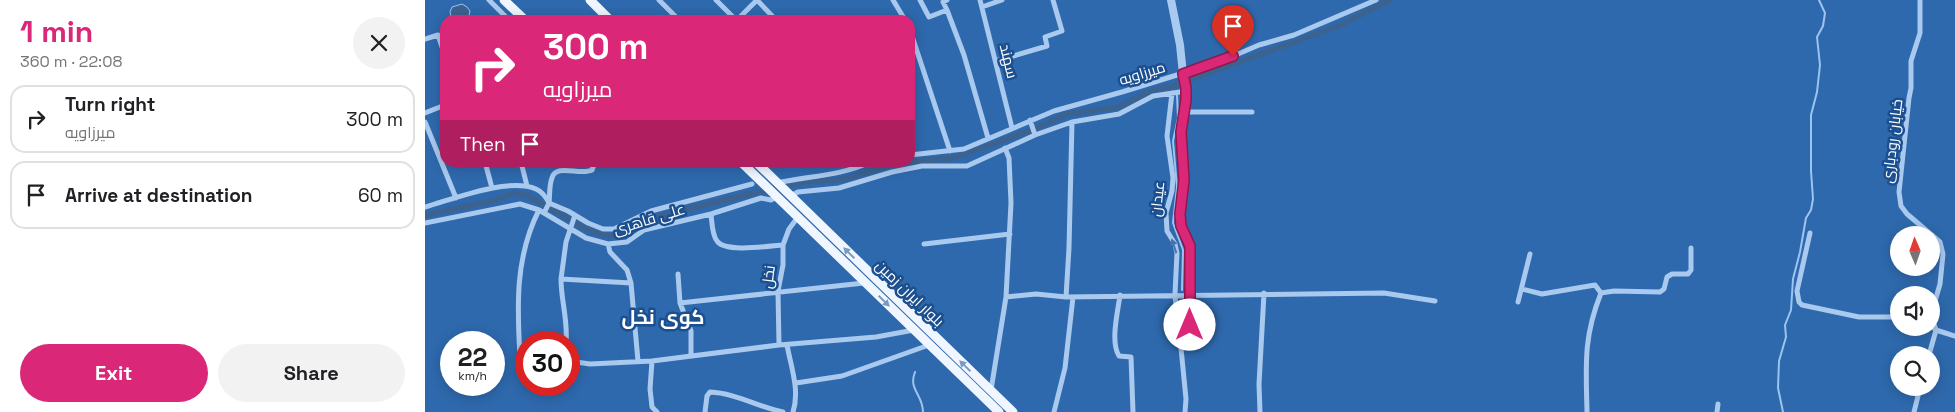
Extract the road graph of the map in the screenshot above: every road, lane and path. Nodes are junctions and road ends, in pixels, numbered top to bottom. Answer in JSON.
{"nodes":[{"id":1,"x":489,"y":0,"type":"edge"},
{"id":2,"x":504,"y":0,"type":"edge"},
{"id":3,"x":515,"y":0,"type":"edge"},
{"id":4,"x":590,"y":0,"type":"edge"},
{"id":5,"x":659,"y":0,"type":"edge"},
{"id":6,"x":716,"y":0,"type":"edge"},
{"id":7,"x":757,"y":0,"type":"edge"},
{"id":8,"x":893,"y":0,"type":"edge"},
{"id":9,"x":920,"y":0,"type":"edge"},
{"id":10,"x":947,"y":0,"type":"edge"},
{"id":11,"x":979,"y":0,"type":"edge"},
{"id":12,"x":1002,"y":0,"type":"edge"},
{"id":13,"x":1053,"y":0,"type":"edge"},
{"id":14,"x":1171,"y":0,"type":"edge"},
{"id":15,"x":1376,"y":0,"type":"edge"},
{"id":16,"x":1920,"y":0,"type":"edge"},
{"id":17,"x":982,"y":7,"type":"junction"},
{"id":18,"x":947,"y":10,"type":"junction"},
{"id":19,"x":504,"y":15,"type":"edge"},
{"id":20,"x":520,"y":15,"type":"edge"},
{"id":21,"x":522,"y":15,"type":"edge"},
{"id":22,"x":605,"y":15,"type":"edge"},
{"id":23,"x":674,"y":15,"type":"edge"},
{"id":24,"x":732,"y":15,"type":"edge"},
{"id":25,"x":742,"y":15,"type":"edge"},
{"id":26,"x":771,"y":15,"type":"edge"},
{"id":27,"x":902,"y":15,"type":"edge"},
{"id":28,"x":425,"y":39,"type":"edge"},
{"id":29,"x":440,"y":41,"type":"edge"},
{"id":30,"x":915,"y":45,"type":"edge"},
{"id":31,"x":996,"y":61,"type":"junction"},
{"id":32,"x":1183,"y":75,"type":"junction"},
{"id":33,"x":1186,"y":86,"type":"junction"},
{"id":34,"x":1175,"y":92,"type":"junction"},
{"id":35,"x":440,"y":107,"type":"edge"},
{"id":36,"x":1185,"y":112,"type":"junction"},
{"id":37,"x":1252,"y":112,"type":"dead end"},
{"id":38,"x":425,"y":113,"type":"edge"},
{"id":39,"x":425,"y":122,"type":"edge"},
{"id":40,"x":1072,"y":122,"type":"junction"},
{"id":41,"x":1031,"y":123,"type":"junction"},
{"id":42,"x":1012,"y":128,"type":"junction"},
{"id":43,"x":1034,"y":134,"type":"junction"},
{"id":44,"x":988,"y":138,"type":"junction"},
{"id":45,"x":1005,"y":148,"type":"junction"},
{"id":46,"x":950,"y":151,"type":"junction"},
{"id":47,"x":915,"y":154,"type":"edge"},
{"id":48,"x":440,"y":159,"type":"edge"},
{"id":49,"x":443,"y":167,"type":"edge"},
{"id":50,"x":486,"y":167,"type":"edge"},
{"id":51,"x":522,"y":167,"type":"edge"},
{"id":52,"x":593,"y":167,"type":"edge"},
{"id":53,"x":746,"y":167,"type":"edge"},
{"id":54,"x":761,"y":167,"type":"edge"},
{"id":55,"x":857,"y":167,"type":"edge"},
{"id":56,"x":777,"y":183,"type":"junction"},
{"id":57,"x":752,"y":184,"type":"dead end"},
{"id":58,"x":527,"y":186,"type":"junction"},
{"id":59,"x":492,"y":188,"type":"junction"},
{"id":60,"x":789,"y":195,"type":"junction"},
{"id":61,"x":775,"y":196,"type":"junction"},
{"id":62,"x":456,"y":198,"type":"junction"},
{"id":63,"x":549,"y":204,"type":"junction"},
{"id":64,"x":425,"y":207,"type":"edge"},
{"id":65,"x":543,"y":212,"type":"junction"},
{"id":66,"x":711,"y":214,"type":"junction"},
{"id":67,"x":798,"y":217,"type":"junction"},
{"id":68,"x":573,"y":221,"type":"junction"},
{"id":69,"x":425,"y":223,"type":"edge"},
{"id":70,"x":1810,"y":233,"type":"dead end"},
{"id":71,"x":1010,"y":234,"type":"junction"},
{"id":72,"x":608,"y":244,"type":"junction"},
{"id":73,"x":924,"y":244,"type":"dead end"},
{"id":74,"x":783,"y":245,"type":"junction"},
{"id":75,"x":1691,"y":248,"type":"dead end"},
{"id":76,"x":1530,"y":254,"type":"dead end"},
{"id":77,"x":678,"y":274,"type":"dead end"},
{"id":78,"x":561,"y":279,"type":"junction"},
{"id":79,"x":864,"y":282,"type":"junction"},
{"id":80,"x":631,"y":283,"type":"junction"},
{"id":81,"x":1939,"y":286,"type":"edge"},
{"id":82,"x":1522,"y":289,"type":"junction"},
{"id":83,"x":778,"y":291,"type":"junction"},
{"id":84,"x":1264,"y":293,"type":"junction"},
{"id":85,"x":1175,"y":294,"type":"junction"},
{"id":86,"x":1189,"y":294,"type":"junction"},
{"id":87,"x":1601,"y":294,"type":"junction"},
{"id":88,"x":1121,"y":295,"type":"junction"},
{"id":89,"x":1073,"y":296,"type":"junction"},
{"id":90,"x":1006,"y":297,"type":"junction"},
{"id":91,"x":1066,"y":297,"type":"junction"},
{"id":92,"x":1435,"y":301,"type":"dead end"},
{"id":93,"x":1519,"y":302,"type":"dead end"},
{"id":94,"x":680,"y":303,"type":"junction"},
{"id":95,"x":1890,"y":317,"type":"edge"},
{"id":96,"x":914,"y":330,"type":"junction"},
{"id":97,"x":519,"y":331,"type":"edge"},
{"id":98,"x":566,"y":331,"type":"edge"},
{"id":99,"x":1940,"y":331,"type":"edge"},
{"id":100,"x":1182,"y":335,"type":"junction"},
{"id":101,"x":1955,"y":336,"type":"edge"},
{"id":102,"x":787,"y":345,"type":"junction"},
{"id":103,"x":929,"y":345,"type":"junction"},
{"id":104,"x":779,"y":346,"type":"junction"},
{"id":105,"x":691,"y":356,"type":"junction"},
{"id":106,"x":638,"y":361,"type":"junction"},
{"id":107,"x":651,"y":361,"type":"junction"},
{"id":108,"x":580,"y":363,"type":"edge"},
{"id":109,"x":795,"y":383,"type":"junction"},
{"id":110,"x":991,"y":390,"type":"junction"},
{"id":111,"x":1918,"y":396,"type":"edge"},
{"id":112,"x":1718,"y":404,"type":"dead end"},
{"id":113,"x":991,"y":408,"type":"edge"},
{"id":114,"x":657,"y":412,"type":"edge"},
{"id":115,"x":705,"y":412,"type":"edge"},
{"id":116,"x":783,"y":412,"type":"edge"},
{"id":117,"x":793,"y":412,"type":"edge"},
{"id":118,"x":999,"y":412,"type":"edge"},
{"id":119,"x":1013,"y":412,"type":"edge"},
{"id":120,"x":1054,"y":412,"type":"edge"},
{"id":121,"x":1133,"y":412,"type":"edge"},
{"id":122,"x":1185,"y":412,"type":"edge"},
{"id":123,"x":1260,"y":412,"type":"edge"},
{"id":124,"x":1587,"y":412,"type":"edge"},
{"id":125,"x":1717,"y":412,"type":"edge"},
{"id":126,"x":1914,"y":412,"type":"edge"}],
"edges":[{"from":1,"to":19,"type":"street"},
{"from":2,"to":20,"type":"main road"},
{"from":3,"to":21,"type":"main road"},
{"from":4,"to":22,"type":"main road"},
{"from":5,"to":23,"type":"street"},
{"from":6,"to":24,"type":"street"},
{"from":7,"to":25,"type":"street"},
{"from":7,"to":26,"type":"street"},
{"from":8,"to":27,"type":"street"},
{"from":9,"to":18,"type":"street"},
{"from":10,"to":18,"type":"street"},
{"from":11,"to":17,"type":"street","name":"سهند"},
{"from":12,"to":17,"type":"street"},
{"from":13,"to":31,"type":"street"},
{"from":14,"to":32,"type":"street"},
{"from":15,"to":32,"type":"street","name":"میرزاویه"},
{"from":16,"to":81,"type":"street","name":"خیابان رودباری"},
{"from":17,"to":31,"type":"street","name":"سهند"},
{"from":18,"to":44,"type":"street"},
{"from":28,"to":29,"type":"street"},
{"from":30,"to":46,"type":"street"},
{"from":31,"to":42,"type":"street","name":"سهند"},
{"from":32,"to":33,"type":"street","name":"عیدان"},
{"from":32,"to":41,"type":"street","name":"میرزاویه"},
{"from":33,"to":34,"type":"street"},
{"from":33,"to":36,"type":"street","name":"عیدان"},
{"from":34,"to":40,"type":"street"},
{"from":85,"to":34,"type":"street","name":"عیدان","one_way":true},
{"from":35,"to":38,"type":"street"},
{"from":36,"to":37,"type":"street"},
{"from":36,"to":86,"type":"street","name":"عیدان"},
{"from":39,"to":48,"type":"street"},
{"from":40,"to":43,"type":"street"},
{"from":40,"to":91,"type":"street"},
{"from":41,"to":42,"type":"street","name":"میرزاویه"},
{"from":41,"to":43,"type":"street"},
{"from":42,"to":44,"type":"street","name":"میرزاویه"},
{"from":43,"to":45,"type":"street"},
{"from":44,"to":46,"type":"street","name":"میرزاویه"},
{"from":45,"to":60,"type":"street"},
{"from":45,"to":71,"type":"street"},
{"from":46,"to":47,"type":"street","name":"میرزاویه"},
{"from":49,"to":62,"type":"street"},
{"from":50,"to":59,"type":"street"},
{"from":51,"to":58,"type":"street"},
{"from":52,"to":63,"type":"street"},
{"from":53,"to":61,"type":"main road","name":"بلوار ایران زمین"},
{"from":54,"to":56,"type":"main road"},
{"from":55,"to":56,"type":"street"},
{"from":56,"to":60,"type":"main road","name":"بلوار ایران زمین"},
{"from":57,"to":68,"type":"street"},
{"from":58,"to":59,"type":"street"},
{"from":58,"to":63,"type":"street"},
{"from":59,"to":62,"type":"street"},
{"from":110,"to":60,"type":"main road","name":"بلوار ایران زمین","one_way":true},
{"from":61,"to":66,"type":"street","name":"علی قاهری"},
{"from":61,"to":67,"type":"main road","name":"بلوار ایران زمین"},
{"from":62,"to":64,"type":"street"},
{"from":63,"to":65,"type":"street"},
{"from":63,"to":68,"type":"street"},
{"from":65,"to":68,"type":"street","name":"علی قاهری"},
{"from":65,"to":69,"type":"street","name":"علی قاهری"},
{"from":65,"to":97,"type":"street"},
{"from":66,"to":72,"type":"street","name":"علی قاهری"},
{"from":66,"to":74,"type":"street"},
{"from":67,"to":74,"type":"street","name":"نخل"},
{"from":67,"to":79,"type":"main road","name":"بلوار ایران زمین"},
{"from":68,"to":72,"type":"street","name":"علی قاهری"},
{"from":68,"to":78,"type":"street"},
{"from":70,"to":95,"type":"street"},
{"from":71,"to":73,"type":"street"},
{"from":71,"to":90,"type":"street"},
{"from":72,"to":80,"type":"street"},
{"from":74,"to":83,"type":"street","name":"نخل"},
{"from":75,"to":87,"type":"street"},
{"from":76,"to":82,"type":"street"},
{"from":77,"to":94,"type":"street"},
{"from":78,"to":80,"type":"street"},
{"from":78,"to":98,"type":"street"},
{"from":79,"to":83,"type":"street"},
{"from":79,"to":96,"type":"main road","name":"بلوار ایران زمین","one_way":true},
{"from":80,"to":106,"type":"street"},
{"from":82,"to":87,"type":"street"},
{"from":82,"to":93,"type":"street"},
{"from":83,"to":94,"type":"street"},
{"from":83,"to":104,"type":"street","name":"نخل"},
{"from":84,"to":86,"type":"street"},
{"from":84,"to":92,"type":"street"},
{"from":84,"to":123,"type":"street"},
{"from":85,"to":86,"type":"street"},
{"from":85,"to":88,"type":"street"},
{"from":85,"to":100,"type":"street","name":"عیدان"},
{"from":86,"to":100,"type":"street","name":"عیدان"},
{"from":87,"to":124,"type":"street"},
{"from":88,"to":89,"type":"street"},
{"from":88,"to":121,"type":"street"},
{"from":89,"to":91,"type":"street"},
{"from":89,"to":120,"type":"street"},
{"from":90,"to":91,"type":"street"},
{"from":90,"to":110,"type":"street"},
{"from":94,"to":105,"type":"street"},
{"from":96,"to":102,"type":"street"},
{"from":96,"to":103,"type":"main road","name":"بلوار ایران زمین"},
{"from":99,"to":101,"type":"street"},
{"from":100,"to":122,"type":"street","name":"عیدان"},
{"from":102,"to":104,"type":"street"},
{"from":102,"to":109,"type":"street"},
{"from":103,"to":109,"type":"street"},
{"from":103,"to":113,"type":"main road","name":"بلوار ایران زمین"},
{"from":104,"to":105,"type":"street"},
{"from":105,"to":107,"type":"street"},
{"from":106,"to":107,"type":"street"},
{"from":106,"to":108,"type":"street"},
{"from":107,"to":114,"type":"street"},
{"from":109,"to":117,"type":"street"},
{"from":110,"to":119,"type":"main road","name":"بلوار ایران زمین"},
{"from":111,"to":126,"type":"street"},
{"from":112,"to":125,"type":"street"},
{"from":113,"to":118,"type":"main road","name":"بلوار ایران زمین"},
{"from":115,"to":116,"type":"street"}]}
